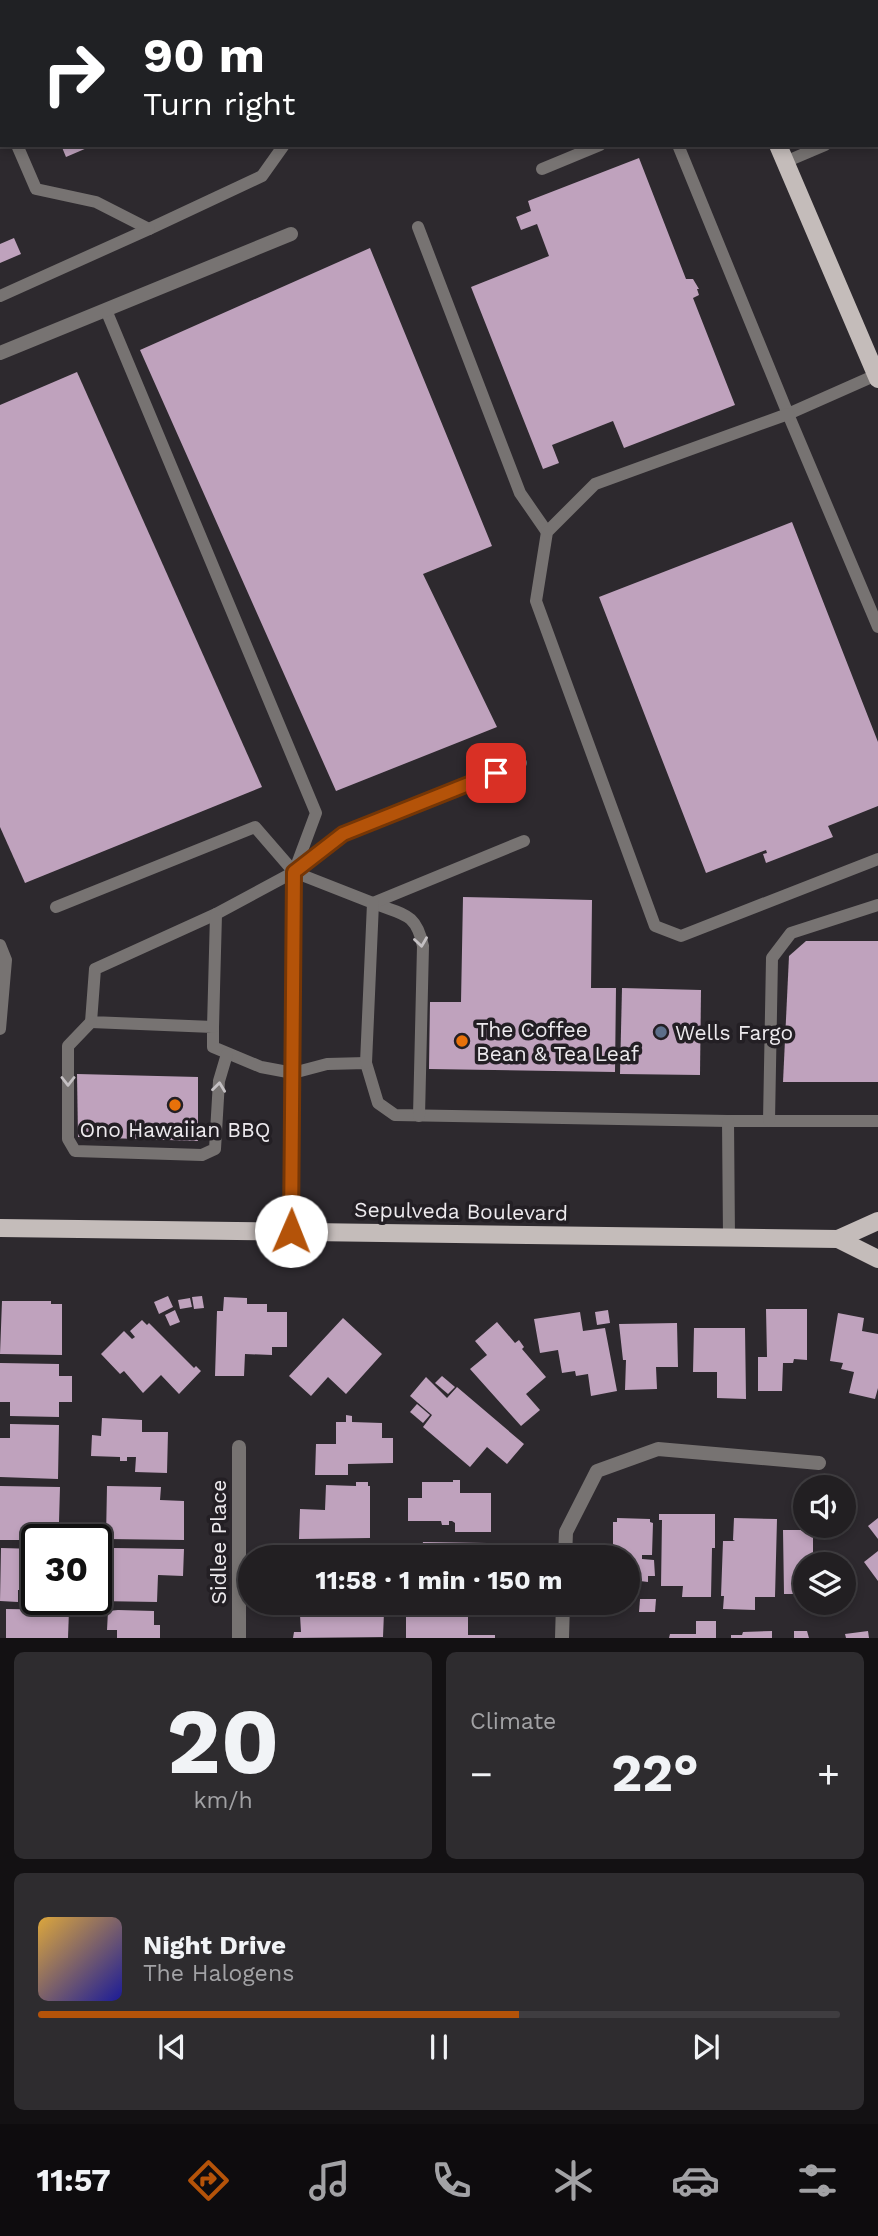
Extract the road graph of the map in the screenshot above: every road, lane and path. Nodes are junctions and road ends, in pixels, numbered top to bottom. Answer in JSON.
{"nodes":[{"id":1,"x":18,"y":147,"type":"edge"},
{"id":2,"x":283,"y":147,"type":"edge"},
{"id":3,"x":595,"y":147,"type":"edge"},
{"id":4,"x":679,"y":147,"type":"edge"},
{"id":5,"x":814,"y":147,"type":"edge"},
{"id":6,"x":782,"y":153,"type":"edge"},
{"id":7,"x":541,"y":169,"type":"dead end"},
{"id":8,"x":418,"y":227,"type":"dead end"},
{"id":9,"x":149,"y":229,"type":"junction"},
{"id":10,"x":291,"y":234,"type":"dead end"},
{"id":11,"x":0,"y":296,"type":"edge"},
{"id":12,"x":106,"y":310,"type":"junction"},
{"id":13,"x":0,"y":353,"type":"edge"},
{"id":14,"x":877,"y":377,"type":"edge"},
{"id":15,"x":788,"y":414,"type":"junction"},
{"id":16,"x":547,"y":532,"type":"junction"},
{"id":17,"x":878,"y":627,"type":"edge"},
{"id":18,"x":521,"y":763,"type":"dead end"},
{"id":19,"x":524,"y":841,"type":"dead end"},
{"id":20,"x":878,"y":859,"type":"edge"},
{"id":21,"x":294,"y":872,"type":"junction"},
{"id":22,"x":373,"y":904,"type":"junction"},
{"id":23,"x":878,"y":905,"type":"edge"},
{"id":24,"x":56,"y":907,"type":"dead end"},
{"id":25,"x":215,"y":914,"type":"junction"},
{"id":26,"x":0,"y":945,"type":"edge"},
{"id":27,"x":1,"y":1002,"type":"edge"},
{"id":28,"x":91,"y":1022,"type":"junction"},
{"id":29,"x":214,"y":1027,"type":"junction"},
{"id":30,"x":0,"y":1029,"type":"edge"},
{"id":31,"x":227,"y":1054,"type":"junction"},
{"id":32,"x":366,"y":1063,"type":"junction"},
{"id":33,"x":293,"y":1073,"type":"junction"},
{"id":34,"x":419,"y":1116,"type":"junction"},
{"id":35,"x":728,"y":1121,"type":"junction"},
{"id":36,"x":769,"y":1121,"type":"junction"},
{"id":37,"x":878,"y":1121,"type":"edge"},
{"id":38,"x":878,"y":1221,"type":"edge"},
{"id":39,"x":0,"y":1228,"type":"edge"},
{"id":40,"x":291,"y":1231,"type":"junction"},
{"id":41,"x":729,"y":1238,"type":"junction"},
{"id":42,"x":838,"y":1239,"type":"junction"},
{"id":43,"x":878,"y":1259,"type":"edge"},
{"id":44,"x":239,"y":1447,"type":"dead end"},
{"id":45,"x":819,"y":1463,"type":"dead end"},
{"id":46,"x":566,"y":1545,"type":"edge"},
{"id":47,"x":563,"y":1615,"type":"edge"},
{"id":48,"x":239,"y":1637,"type":"edge"},
{"id":49,"x":562,"y":1637,"type":"edge"}],
"edges":[{"from":1,"to":9,"type":"lane"},
{"from":2,"to":9,"type":"lane"},
{"from":3,"to":7,"type":"lane"},
{"from":4,"to":15,"type":"lane"},
{"from":5,"to":6,"type":"lane"},
{"from":6,"to":14,"type":"main road"},
{"from":8,"to":16,"type":"lane"},
{"from":9,"to":11,"type":"lane"},
{"from":10,"to":12,"type":"street"},
{"from":12,"to":13,"type":"street"},
{"from":12,"to":21,"type":"lane"},
{"from":14,"to":15,"type":"lane"},
{"from":15,"to":16,"type":"lane"},
{"from":15,"to":17,"type":"lane"},
{"from":16,"to":20,"type":"lane"},
{"from":18,"to":21,"type":"lane"},
{"from":19,"to":22,"type":"lane"},
{"from":21,"to":22,"type":"lane"},
{"from":21,"to":24,"type":"lane"},
{"from":21,"to":25,"type":"lane"},
{"from":21,"to":33,"type":"street"},
{"from":22,"to":32,"type":"lane"},
{"from":22,"to":34,"type":"lane","one_way":true},
{"from":23,"to":36,"type":"lane"},
{"from":25,"to":28,"type":"lane"},
{"from":25,"to":29,"type":"lane"},
{"from":26,"to":27,"type":"lane"},
{"from":27,"to":30,"type":"lane"},
{"from":28,"to":29,"type":"lane"},
{"from":28,"to":31,"type":"lane","one_way":true},
{"from":29,"to":31,"type":"lane"},
{"from":31,"to":33,"type":"lane"},
{"from":32,"to":33,"type":"lane"},
{"from":32,"to":34,"type":"lane"},
{"from":33,"to":40,"type":"street"},
{"from":34,"to":35,"type":"lane"},
{"from":35,"to":36,"type":"lane"},
{"from":35,"to":41,"type":"lane"},
{"from":36,"to":37,"type":"lane"},
{"from":38,"to":42,"type":"main road","name":"Sepulveda Boulevard"},
{"from":39,"to":40,"type":"main road","name":"Sepulveda Boulevard"},
{"from":40,"to":41,"type":"main road","name":"Sepulveda Boulevard"},
{"from":41,"to":42,"type":"main road","name":"Sepulveda Boulevard"},
{"from":42,"to":43,"type":"main road","name":"Sepulveda Boulevard"},
{"from":44,"to":48,"type":"street","name":"Sidlee Place"},
{"from":45,"to":46,"type":"street"},
{"from":47,"to":49,"type":"street"}]}
